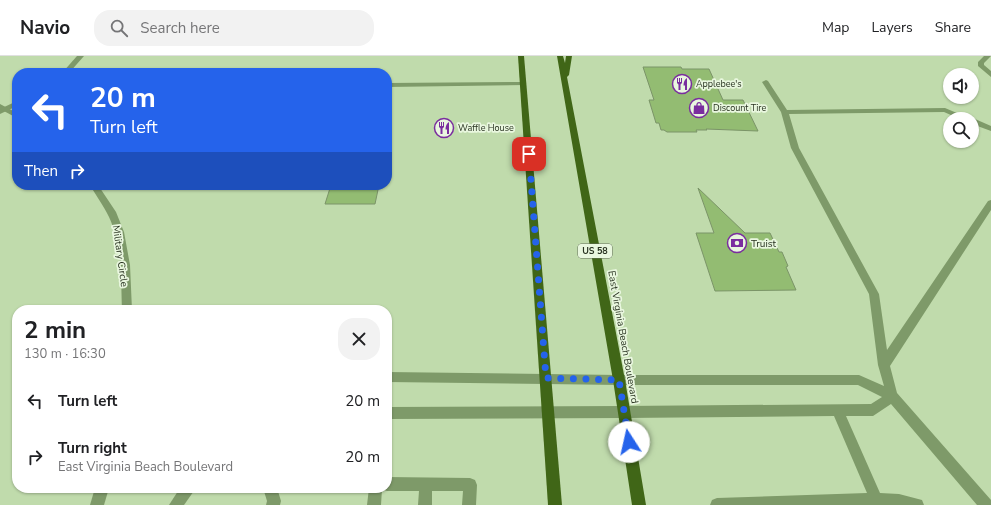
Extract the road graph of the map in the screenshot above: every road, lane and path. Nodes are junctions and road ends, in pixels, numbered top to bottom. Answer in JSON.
{"nodes":[{"id":1,"x":81,"y":56,"type":"edge"},
{"id":2,"x":521,"y":56,"type":"edge"},
{"id":3,"x":560,"y":56,"type":"edge"},
{"id":4,"x":569,"y":56,"type":"edge"},
{"id":5,"x":988,"y":56,"type":"edge"},
{"id":6,"x":70,"y":68,"type":"edge"},
{"id":7,"x":991,"y":75,"type":"edge"},
{"id":8,"x":565,"y":81,"type":"junction"},
{"id":9,"x":766,"y":82,"type":"dead end"},
{"id":10,"x":523,"y":84,"type":"junction"},
{"id":11,"x":392,"y":85,"type":"edge"},
{"id":12,"x":12,"y":105,"type":"edge"},
{"id":13,"x":2,"y":109,"type":"edge"},
{"id":14,"x":784,"y":112,"type":"junction"},
{"id":15,"x":950,"y":112,"type":"edge"},
{"id":16,"x":12,"y":114,"type":"edge"},
{"id":17,"x":979,"y":124,"type":"edge"},
{"id":18,"x":991,"y":129,"type":"edge"},
{"id":19,"x":97,"y":190,"type":"edge"},
{"id":20,"x":991,"y":203,"type":"edge"},
{"id":21,"x":127,"y":305,"type":"edge"},
{"id":22,"x":884,"y":365,"type":"junction"},
{"id":23,"x":392,"y":378,"type":"edge"},
{"id":24,"x":546,"y":378,"type":"junction"},
{"id":25,"x":619,"y":380,"type":"junction"},
{"id":26,"x":892,"y":396,"type":"junction"},
{"id":27,"x":837,"y":410,"type":"junction"},
{"id":28,"x":548,"y":412,"type":"junction"},
{"id":29,"x":624,"y":412,"type":"junction"},
{"id":30,"x":392,"y":413,"type":"edge"},
{"id":31,"x":392,"y":484,"type":"edge"},
{"id":32,"x":426,"y":484,"type":"junction"},
{"id":33,"x":101,"y":493,"type":"edge"},
{"id":34,"x":184,"y":493,"type":"edge"},
{"id":35,"x":272,"y":493,"type":"edge"},
{"id":36,"x":375,"y":493,"type":"edge"},
{"id":37,"x":878,"y":502,"type":"edge"},
{"id":38,"x":763,"y":503,"type":"edge"},
{"id":39,"x":803,"y":503,"type":"edge"},
{"id":40,"x":837,"y":503,"type":"edge"},
{"id":41,"x":914,"y":504,"type":"edge"},
{"id":42,"x":97,"y":505,"type":"edge"},
{"id":43,"x":176,"y":505,"type":"edge"},
{"id":44,"x":273,"y":505,"type":"edge"},
{"id":45,"x":374,"y":505,"type":"edge"},
{"id":46,"x":425,"y":505,"type":"edge"},
{"id":47,"x":469,"y":505,"type":"edge"},
{"id":48,"x":555,"y":505,"type":"edge"},
{"id":49,"x":639,"y":505,"type":"edge"},
{"id":50,"x":717,"y":505,"type":"edge"},
{"id":51,"x":986,"y":505,"type":"edge"}],
"edges":[{"from":1,"to":6,"type":"street"},
{"from":2,"to":10,"type":"main road"},
{"from":3,"to":8,"type":"main road","name":"East Virginia Beach Boulevard","number":"US 58"},
{"from":4,"to":8,"type":"main road"},
{"from":5,"to":7,"type":"street"},
{"from":8,"to":25,"type":"main road","name":"East Virginia Beach Boulevard","number":"US 58"},
{"from":9,"to":14,"type":"street"},
{"from":10,"to":11,"type":"street"},
{"from":10,"to":24,"type":"main road"},
{"from":12,"to":13,"type":"street"},
{"from":13,"to":16,"type":"street"},
{"from":14,"to":15,"type":"street"},
{"from":14,"to":22,"type":"street"},
{"from":17,"to":18,"type":"street"},
{"from":19,"to":21,"type":"street","name":"Military Circle"},
{"from":20,"to":22,"type":"street"},
{"from":22,"to":26,"type":"street"},
{"from":23,"to":24,"type":"street"},
{"from":24,"to":25,"type":"street"},
{"from":24,"to":28,"type":"main road"},
{"from":25,"to":26,"type":"street"},
{"from":25,"to":29,"type":"main road","name":"East Virginia Beach Boulevard","number":"US 58"},
{"from":26,"to":27,"type":"street"},
{"from":26,"to":51,"type":"street"},
{"from":27,"to":29,"type":"street"},
{"from":27,"to":37,"type":"street"},
{"from":28,"to":29,"type":"street"},
{"from":28,"to":30,"type":"street"},
{"from":28,"to":48,"type":"main road"},
{"from":29,"to":49,"type":"main road","name":"East Virginia Beach Boulevard","number":"US 58"},
{"from":31,"to":32,"type":"street"},
{"from":32,"to":46,"type":"street"},
{"from":32,"to":47,"type":"street"},
{"from":33,"to":42,"type":"street"},
{"from":34,"to":43,"type":"street"},
{"from":35,"to":44,"type":"street"},
{"from":36,"to":45,"type":"street"},
{"from":37,"to":40,"type":"street"},
{"from":37,"to":41,"type":"street"},
{"from":38,"to":39,"type":"street"},
{"from":38,"to":50,"type":"street"},
{"from":39,"to":40,"type":"street"}]}
